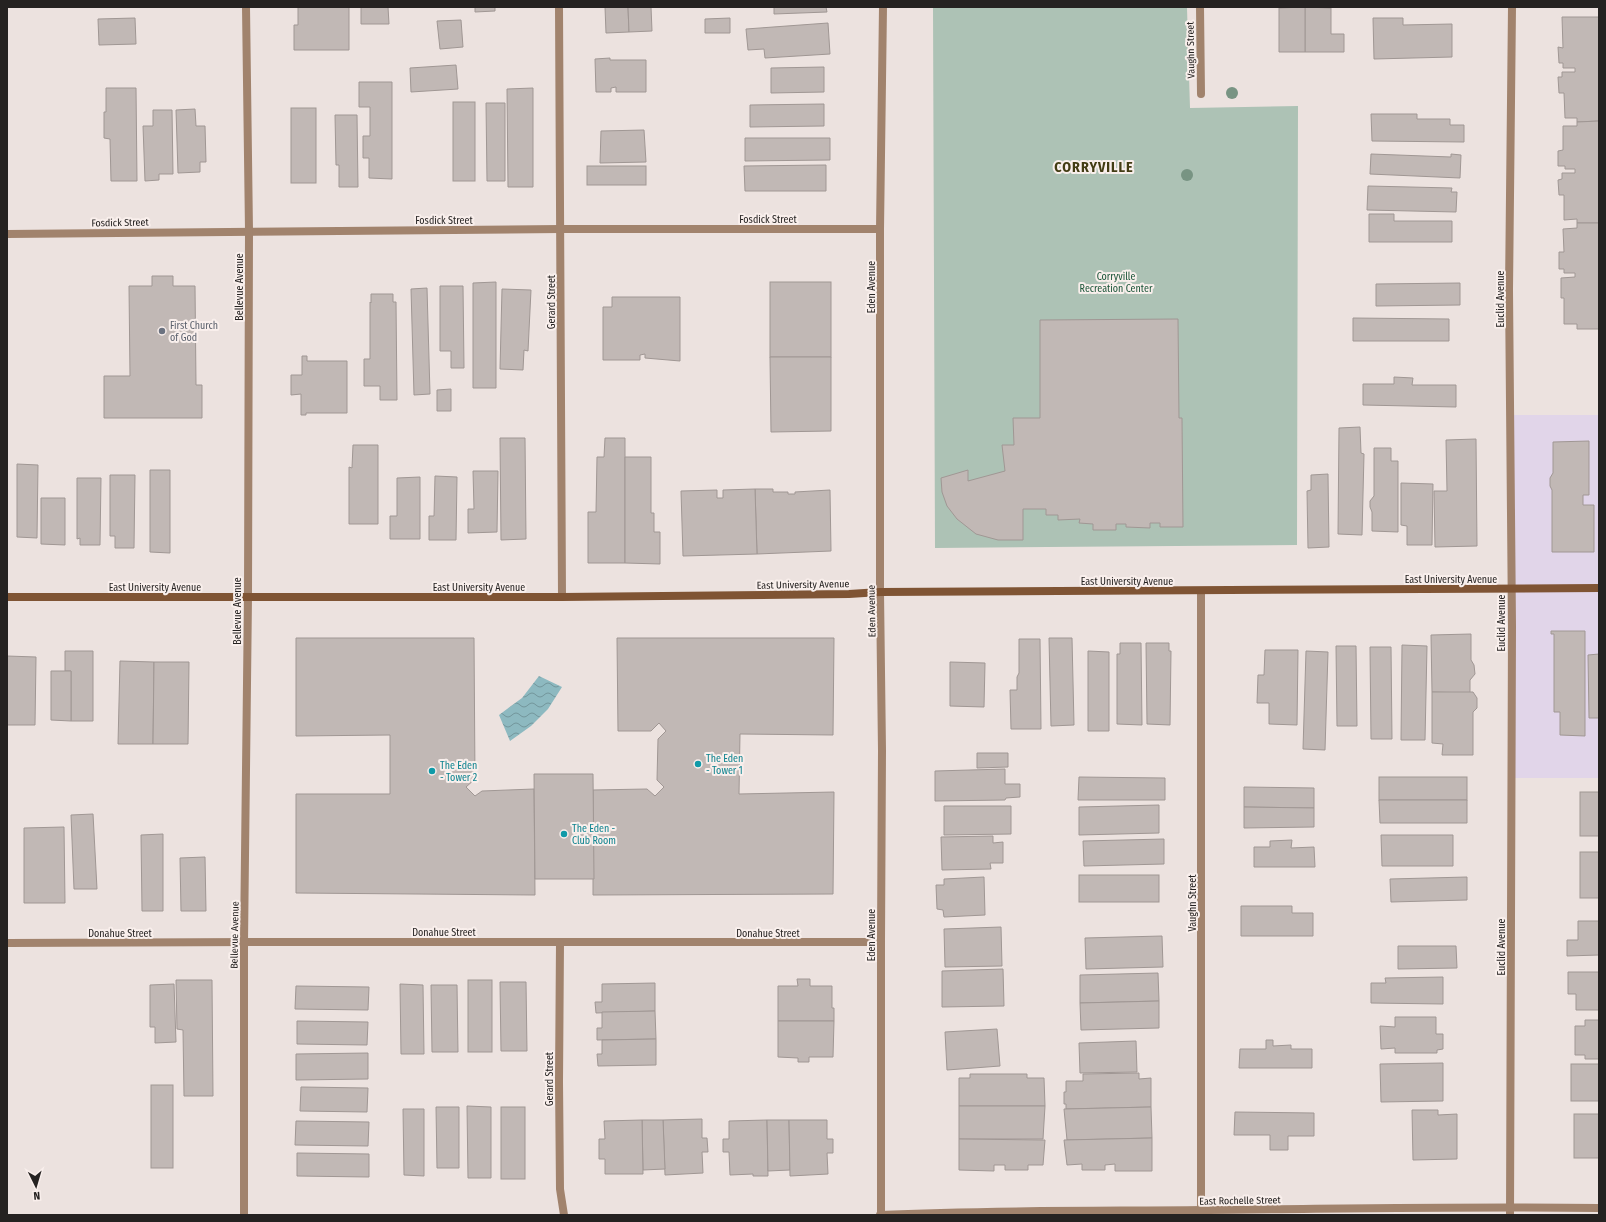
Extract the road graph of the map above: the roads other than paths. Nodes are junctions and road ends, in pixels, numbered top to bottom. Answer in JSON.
{"nodes":[{"id":1,"x":246,"y":7,"type":"edge"},
{"id":2,"x":559,"y":7,"type":"edge"},
{"id":3,"x":883,"y":7,"type":"edge"},
{"id":4,"x":1200,"y":7,"type":"edge"},
{"id":5,"x":1512,"y":7,"type":"edge"},
{"id":6,"x":1200,"y":94,"type":"dead end"},
{"id":7,"x":561,"y":229,"type":"junction"},
{"id":8,"x":880,"y":229,"type":"junction"},
{"id":9,"x":249,"y":231,"type":"junction"},
{"id":10,"x":7,"y":234,"type":"edge"},
{"id":11,"x":1599,"y":588,"type":"edge"},
{"id":12,"x":1511,"y":589,"type":"junction"},
{"id":13,"x":1201,"y":591,"type":"junction"},
{"id":14,"x":880,"y":592,"type":"junction"},
{"id":15,"x":7,"y":597,"type":"edge"},
{"id":16,"x":248,"y":597,"type":"junction"},
{"id":17,"x":562,"y":597,"type":"junction"},
{"id":18,"x":244,"y":942,"type":"junction"},
{"id":19,"x":881,"y":942,"type":"junction"},
{"id":20,"x":7,"y":943,"type":"edge"},
{"id":21,"x":560,"y":943,"type":"junction"},
{"id":22,"x":1599,"y":1208,"type":"edge"},
{"id":23,"x":1510,"y":1211,"type":"edge"},
{"id":24,"x":1201,"y":1213,"type":"edge"},
{"id":25,"x":244,"y":1215,"type":"edge"},
{"id":26,"x":564,"y":1215,"type":"edge"},
{"id":27,"x":881,"y":1215,"type":"edge"}],
"edges":[{"from":1,"to":9,"type":"street","name":"Bellevue Avenue"},
{"from":2,"to":7,"type":"street","name":"Gerard Street"},
{"from":3,"to":8,"type":"street","name":"Eden Avenue"},
{"from":4,"to":6,"type":"street","name":"Vaughn Street"},
{"from":5,"to":12,"type":"street","name":"Euclid Avenue"},
{"from":7,"to":8,"type":"street","name":"Fosdick Street"},
{"from":7,"to":9,"type":"street","name":"Fosdick Street"},
{"from":7,"to":17,"type":"street","name":"Gerard Street"},
{"from":8,"to":14,"type":"street","name":"Eden Avenue"},
{"from":9,"to":10,"type":"street","name":"Fosdick Street"},
{"from":9,"to":16,"type":"street","name":"Bellevue Avenue"},
{"from":11,"to":12,"type":"street","name":"East University Avenue"},
{"from":12,"to":13,"type":"street","name":"East University Avenue"},
{"from":12,"to":23,"type":"street","name":"Euclid Avenue"},
{"from":13,"to":14,"type":"street","name":"East University Avenue"},
{"from":13,"to":24,"type":"street","name":"Vaughn Street"},
{"from":14,"to":17,"type":"street","name":"East University Avenue"},
{"from":14,"to":19,"type":"street","name":"Eden Avenue"},
{"from":15,"to":16,"type":"street","name":"East University Avenue"},
{"from":16,"to":17,"type":"street","name":"East University Avenue"},
{"from":16,"to":18,"type":"street","name":"Bellevue Avenue"},
{"from":18,"to":20,"type":"street","name":"Donahue Street"},
{"from":18,"to":21,"type":"street","name":"Donahue Street"},
{"from":18,"to":25,"type":"street","name":"Bellevue Avenue"},
{"from":19,"to":21,"type":"street","name":"Donahue Street"},
{"from":19,"to":27,"type":"street","name":"Eden Avenue"},
{"from":21,"to":26,"type":"street","name":"Gerard Street"},
{"from":22,"to":23,"type":"street","name":"East Rochelle Street"},
{"from":23,"to":24,"type":"street","name":"East Rochelle Street"},
{"from":24,"to":27,"type":"street","name":"East Rochelle Street"}]}
